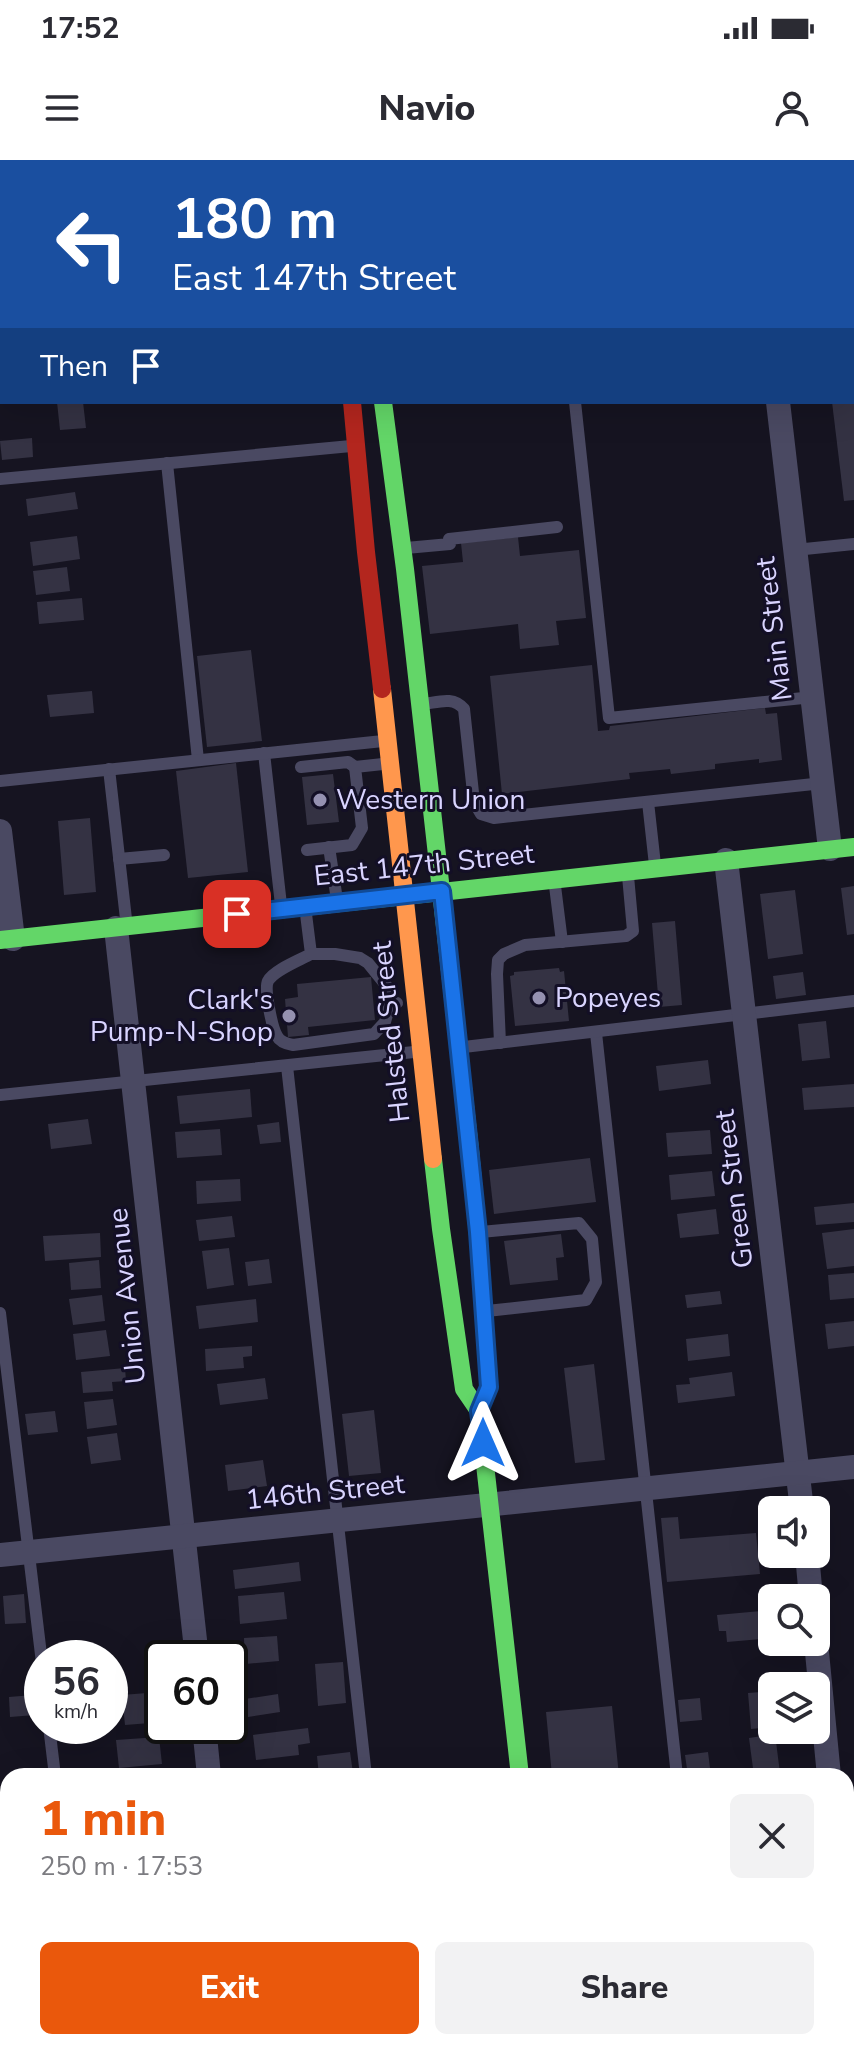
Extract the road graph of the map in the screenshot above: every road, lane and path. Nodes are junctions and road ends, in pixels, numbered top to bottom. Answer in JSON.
{"nodes":[{"id":1,"x":352,"y":404,"type":"edge"},
{"id":2,"x":383,"y":404,"type":"edge"},
{"id":3,"x":575,"y":404,"type":"edge"},
{"id":4,"x":778,"y":404,"type":"edge"},
{"id":5,"x":356,"y":445,"type":"junction"},
{"id":6,"x":167,"y":463,"type":"junction"},
{"id":7,"x":0,"y":479,"type":"edge"},
{"id":8,"x":557,"y":527,"type":"dead end"},
{"id":9,"x":854,"y":544,"type":"edge"},
{"id":10,"x":402,"y":549,"type":"junction"},
{"id":11,"x":795,"y":550,"type":"junction"},
{"id":12,"x":813,"y":697,"type":"junction"},
{"id":13,"x":420,"y":704,"type":"junction"},
{"id":14,"x":387,"y":741,"type":"junction"},
{"id":15,"x":264,"y":753,"type":"junction"},
{"id":16,"x":198,"y":760,"type":"junction"},
{"id":17,"x":390,"y":763,"type":"junction"},
{"id":18,"x":301,"y":767,"type":"dead end"},
{"id":19,"x":355,"y":767,"type":"junction"},
{"id":20,"x":109,"y":769,"type":"junction"},
{"id":21,"x":0,"y":781,"type":"edge"},
{"id":22,"x":823,"y":783,"type":"junction"},
{"id":23,"x":648,"y":802,"type":"junction"},
{"id":24,"x":0,"y":831,"type":"edge"},
{"id":25,"x":0,"y":840,"type":"edge"},
{"id":26,"x":329,"y":847,"type":"junction"},
{"id":27,"x":842,"y":848,"type":"edge"},
{"id":28,"x":307,"y":850,"type":"dead end"},
{"id":29,"x":164,"y":855,"type":"dead end"},
{"id":30,"x":119,"y":859,"type":"junction"},
{"id":31,"x":726,"y":860,"type":"junction"},
{"id":32,"x":655,"y":868,"type":"junction"},
{"id":33,"x":627,"y":871,"type":"junction"},
{"id":34,"x":554,"y":879,"type":"junction"},
{"id":35,"x":3,"y":882,"type":"edge"},
{"id":36,"x":442,"y":891,"type":"junction"},
{"id":37,"x":405,"y":895,"type":"junction"},
{"id":38,"x":338,"y":903,"type":"junction"},
{"id":39,"x":305,"y":907,"type":"junction"},
{"id":40,"x":282,"y":909,"type":"junction"},
{"id":41,"x":121,"y":927,"type":"junction"},
{"id":42,"x":6,"y":939,"type":"edge"},
{"id":43,"x":562,"y":942,"type":"junction"},
{"id":44,"x":311,"y":954,"type":"junction"},
{"id":45,"x":416,"y":1001,"type":"junction"},
{"id":46,"x":854,"y":1001,"type":"edge"},
{"id":47,"x":390,"y":1004,"type":"junction"},
{"id":48,"x":743,"y":1015,"type":"junction"},
{"id":49,"x":596,"y":1033,"type":"junction"},
{"id":50,"x":500,"y":1043,"type":"junction"},
{"id":51,"x":438,"y":1050,"type":"junction"},
{"id":52,"x":287,"y":1066,"type":"junction"},
{"id":53,"x":133,"y":1081,"type":"junction"},
{"id":54,"x":0,"y":1095,"type":"edge"},
{"id":55,"x":478,"y":1232,"type":"junction"},
{"id":56,"x":484,"y":1311,"type":"junction"},
{"id":57,"x":0,"y":1313,"type":"edge"},
{"id":58,"x":479,"y":1411,"type":"junction"},
{"id":59,"x":854,"y":1467,"type":"edge"},
{"id":60,"x":799,"y":1474,"type":"junction"},
{"id":61,"x":645,"y":1489,"type":"junction"},
{"id":62,"x":801,"y":1496,"type":"edge"},
{"id":63,"x":490,"y":1505,"type":"junction"},
{"id":64,"x":337,"y":1521,"type":"junction"},
{"id":65,"x":184,"y":1537,"type":"junction"},
{"id":66,"x":29,"y":1552,"type":"junction"},
{"id":67,"x":0,"y":1555,"type":"edge"},
{"id":68,"x":39,"y":1640,"type":"edge"},
{"id":69,"x":195,"y":1640,"type":"edge"},
{"id":70,"x":817,"y":1656,"type":"edge"},
{"id":71,"x":51,"y":1744,"type":"edge"},
{"id":72,"x":206,"y":1744,"type":"edge"},
{"id":73,"x":54,"y":1768,"type":"edge"},
{"id":74,"x":208,"y":1768,"type":"edge"},
{"id":75,"x":365,"y":1768,"type":"edge"},
{"id":76,"x":519,"y":1768,"type":"edge"},
{"id":77,"x":676,"y":1768,"type":"edge"},
{"id":78,"x":828,"y":1768,"type":"edge"}],
"edges":[{"from":1,"to":5,"type":"main road","name":"Halsted Street"},
{"from":2,"to":10,"type":"main road","name":"Halsted Street"},
{"from":3,"to":12,"type":"lane"},
{"from":4,"to":11,"type":"street","name":"Main Street"},
{"from":5,"to":6,"type":"lane"},
{"from":5,"to":14,"type":"main road","name":"Halsted Street"},
{"from":6,"to":7,"type":"lane"},
{"from":6,"to":16,"type":"lane"},
{"from":8,"to":10,"type":"lane"},
{"from":9,"to":11,"type":"lane"},
{"from":10,"to":13,"type":"main road","name":"Halsted Street"},
{"from":11,"to":12,"type":"street","name":"Main Street"},
{"from":12,"to":22,"type":"street","name":"Main Street"},
{"from":13,"to":23,"type":"lane"},
{"from":13,"to":36,"type":"main road","name":"Halsted Street"},
{"from":14,"to":15,"type":"lane"},
{"from":14,"to":17,"type":"main road","name":"Halsted Street"},
{"from":15,"to":16,"type":"lane"},
{"from":15,"to":40,"type":"lane"},
{"from":16,"to":20,"type":"lane"},
{"from":17,"to":19,"type":"lane"},
{"from":17,"to":37,"type":"main road","name":"Halsted Street"},
{"from":18,"to":19,"type":"lane"},
{"from":19,"to":26,"type":"lane"},
{"from":20,"to":21,"type":"lane"},
{"from":20,"to":30,"type":"lane"},
{"from":22,"to":23,"type":"lane"},
{"from":22,"to":27,"type":"street","name":"Main Street"},
{"from":23,"to":32,"type":"lane"},
{"from":24,"to":25,"type":"street"},
{"from":25,"to":35,"type":"street"},
{"from":26,"to":28,"type":"lane"},
{"from":26,"to":38,"type":"lane"},
{"from":27,"to":31,"type":"main road","name":"East 147th Street"},
{"from":29,"to":30,"type":"lane"},
{"from":30,"to":41,"type":"lane"},
{"from":31,"to":32,"type":"main road","name":"East 147th Street"},
{"from":31,"to":48,"type":"street","name":"Green Street"},
{"from":32,"to":33,"type":"main road","name":"East 147th Street"},
{"from":33,"to":34,"type":"main road","name":"East 147th Street"},
{"from":33,"to":43,"type":"lane"},
{"from":34,"to":36,"type":"main road","name":"East 147th Street"},
{"from":34,"to":43,"type":"lane"},
{"from":35,"to":42,"type":"street"},
{"from":36,"to":37,"type":"main road","name":"East 147th Street"},
{"from":36,"to":51,"type":"main road","name":"Halsted Street"},
{"from":37,"to":38,"type":"main road","name":"East 147th Street"},
{"from":37,"to":45,"type":"main road","name":"Halsted Street"},
{"from":38,"to":39,"type":"main road","name":"East 147th Street"},
{"from":39,"to":40,"type":"main road","name":"East 147th Street"},
{"from":39,"to":44,"type":"lane"},
{"from":40,"to":41,"type":"main road","name":"East 147th Street"},
{"from":41,"to":42,"type":"main road","name":"East 147th Street"},
{"from":41,"to":53,"type":"street","name":"Union Avenue"},
{"from":43,"to":50,"type":"lane"},
{"from":44,"to":47,"type":"lane"},
{"from":44,"to":47,"type":"lane"},
{"from":45,"to":47,"type":"lane"},
{"from":45,"to":51,"type":"main road","name":"Halsted Street"},
{"from":46,"to":48,"type":"lane"},
{"from":48,"to":49,"type":"lane"},
{"from":48,"to":60,"type":"street","name":"Green Street"},
{"from":49,"to":50,"type":"lane"},
{"from":49,"to":61,"type":"lane"},
{"from":50,"to":51,"type":"lane"},
{"from":51,"to":52,"type":"lane"},
{"from":51,"to":55,"type":"main road","name":"Halsted Street"},
{"from":51,"to":58,"type":"main road","name":"Halsted Street"},
{"from":52,"to":53,"type":"lane"},
{"from":52,"to":64,"type":"lane"},
{"from":53,"to":54,"type":"lane"},
{"from":53,"to":65,"type":"street","name":"Union Avenue"},
{"from":55,"to":56,"type":"main road","name":"Halsted Street"},
{"from":55,"to":56,"type":"lane"},
{"from":56,"to":58,"type":"main road","name":"Halsted Street"},
{"from":57,"to":66,"type":"lane"},
{"from":58,"to":63,"type":"main road","name":"Halsted Street"},
{"from":59,"to":60,"type":"street","name":"146th Street"},
{"from":60,"to":61,"type":"street","name":"146th Street"},
{"from":60,"to":62,"type":"street","name":"Green Street"},
{"from":61,"to":63,"type":"street","name":"146th Street"},
{"from":61,"to":77,"type":"lane"},
{"from":63,"to":64,"type":"street","name":"146th Street"},
{"from":63,"to":76,"type":"main road","name":"Halsted Street"},
{"from":64,"to":65,"type":"street","name":"146th Street"},
{"from":64,"to":75,"type":"lane"},
{"from":65,"to":66,"type":"street","name":"146th Street"},
{"from":65,"to":69,"type":"street","name":"Union Avenue"},
{"from":66,"to":67,"type":"street","name":"146th Street"},
{"from":66,"to":68,"type":"lane"},
{"from":70,"to":78,"type":"street"},
{"from":71,"to":73,"type":"lane"},
{"from":72,"to":74,"type":"street"}]}
